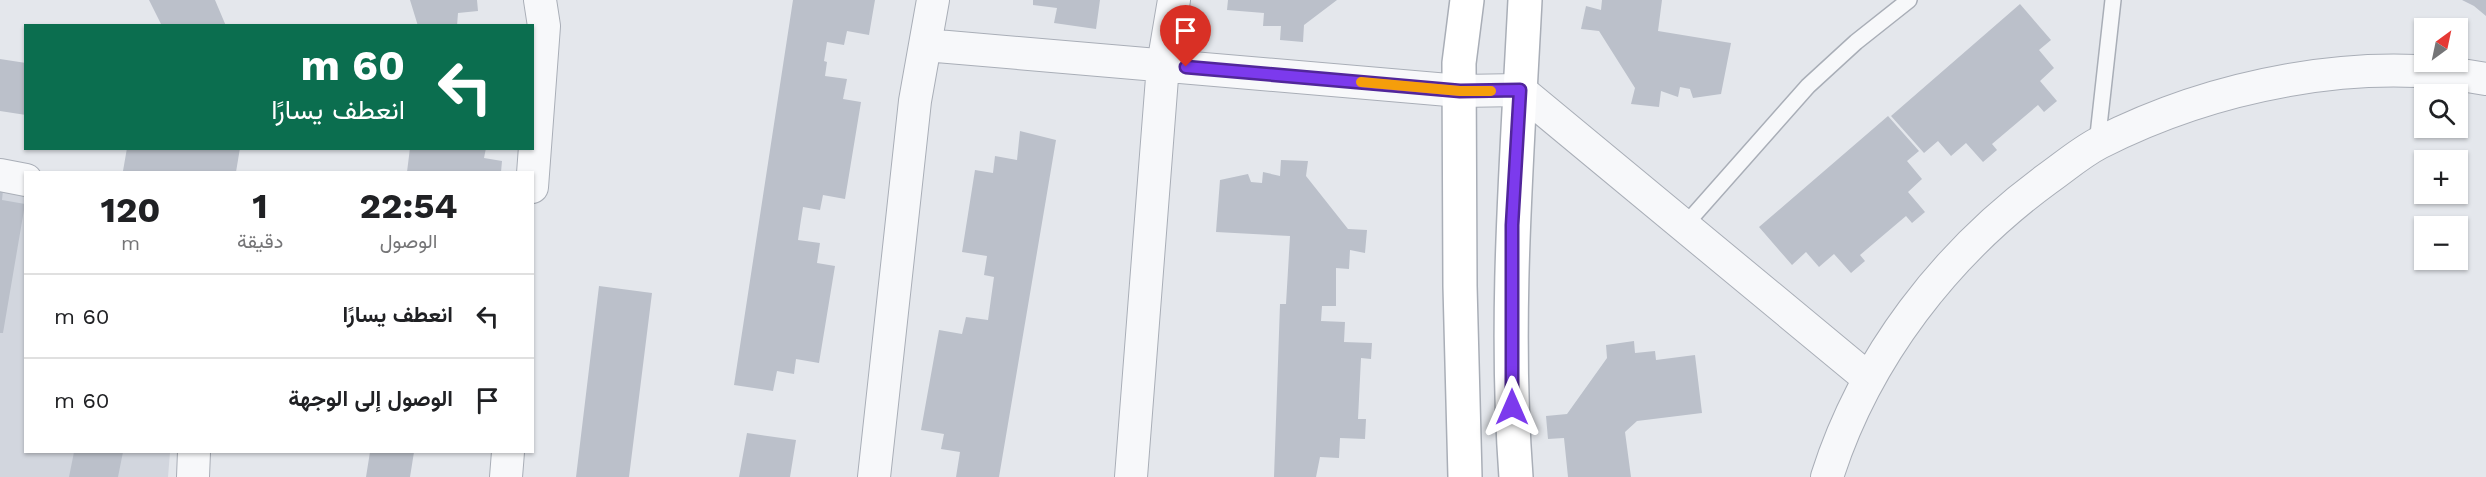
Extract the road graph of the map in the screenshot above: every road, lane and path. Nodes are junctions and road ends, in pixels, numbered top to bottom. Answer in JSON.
{"nodes":[{"id":1,"x":540,"y":0,"type":"edge"},
{"id":2,"x":933,"y":0,"type":"edge"},
{"id":3,"x":1174,"y":0,"type":"edge"},
{"id":4,"x":1467,"y":0,"type":"edge"},
{"id":5,"x":1526,"y":0,"type":"edge"},
{"id":6,"x":1909,"y":0,"type":"edge"},
{"id":7,"x":2113,"y":0,"type":"edge"},
{"id":8,"x":925,"y":45,"type":"junction"},
{"id":9,"x":1163,"y":65,"type":"junction"},
{"id":10,"x":2486,"y":79,"type":"edge"},
{"id":11,"x":1520,"y":90,"type":"junction"},
{"id":12,"x":1460,"y":91,"type":"junction"},
{"id":13,"x":2097,"y":144,"type":"junction"},
{"id":14,"x":533,"y":171,"type":"edge"},
{"id":15,"x":0,"y":175,"type":"edge"},
{"id":16,"x":24,"y":180,"type":"edge"},
{"id":17,"x":1685,"y":225,"type":"junction"},
{"id":18,"x":1869,"y":379,"type":"junction"},
{"id":19,"x":194,"y":453,"type":"edge"},
{"id":20,"x":508,"y":453,"type":"edge"},
{"id":21,"x":193,"y":477,"type":"edge"},
{"id":22,"x":506,"y":477,"type":"edge"},
{"id":23,"x":874,"y":477,"type":"edge"},
{"id":24,"x":1131,"y":477,"type":"edge"},
{"id":25,"x":1465,"y":477,"type":"edge"},
{"id":26,"x":1516,"y":477,"type":"edge"},
{"id":27,"x":1827,"y":477,"type":"edge"}],
"edges":[{"from":1,"to":14,"type":"street"},
{"from":2,"to":8,"type":"street"},
{"from":3,"to":9,"type":"street"},
{"from":4,"to":12,"type":"main road"},
{"from":5,"to":11,"type":"main road"},
{"from":6,"to":17,"type":"lane"},
{"from":7,"to":13,"type":"lane"},
{"from":8,"to":9,"type":"street"},
{"from":8,"to":23,"type":"street"},
{"from":9,"to":12,"type":"street"},
{"from":9,"to":24,"type":"street"},
{"from":10,"to":13,"type":"street"},
{"from":11,"to":12,"type":"street"},
{"from":11,"to":17,"type":"street"},
{"from":11,"to":26,"type":"main road"},
{"from":12,"to":25,"type":"main road"},
{"from":13,"to":18,"type":"street"},
{"from":15,"to":16,"type":"street"},
{"from":17,"to":18,"type":"street"},
{"from":18,"to":27,"type":"street"},
{"from":19,"to":21,"type":"street"},
{"from":20,"to":22,"type":"street"}]}
